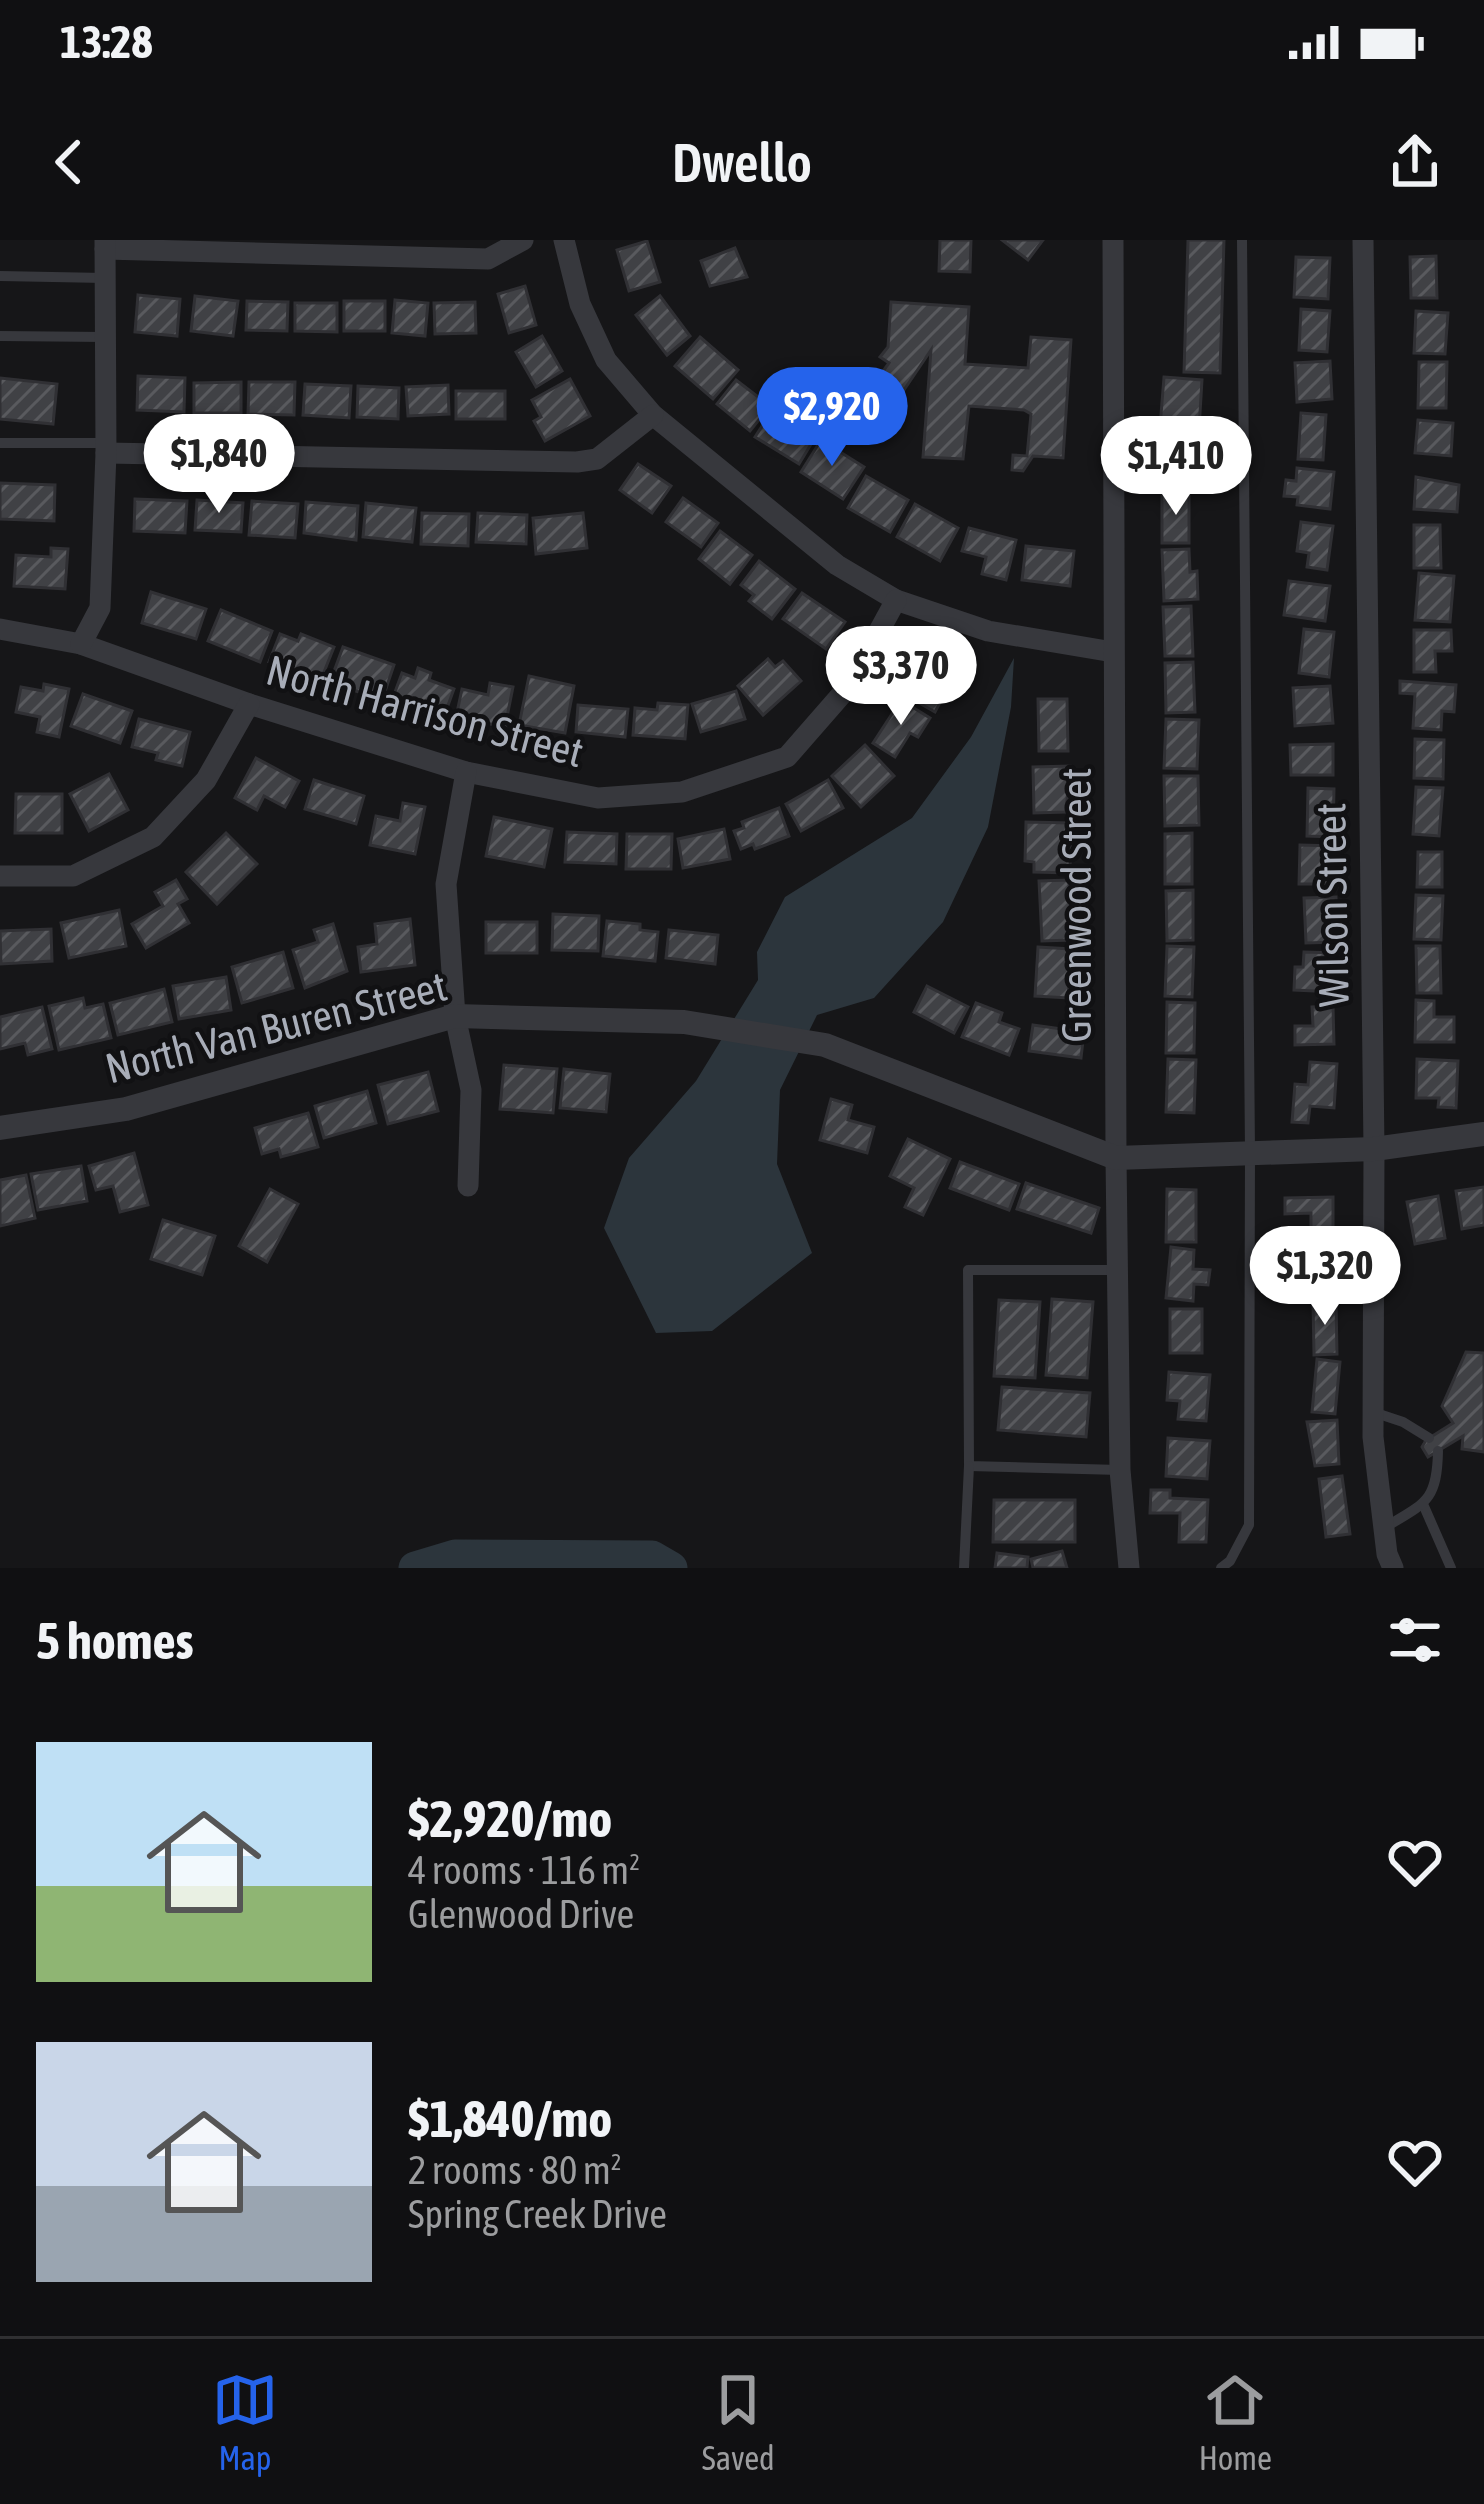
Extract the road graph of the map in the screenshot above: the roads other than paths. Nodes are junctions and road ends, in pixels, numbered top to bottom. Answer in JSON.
{"nodes":[{"id":1,"x":523,"y":240,"type":"edge"},
{"id":2,"x":564,"y":240,"type":"edge"},
{"id":3,"x":1113,"y":240,"type":"edge"},
{"id":4,"x":1242,"y":240,"type":"edge"},
{"id":5,"x":1363,"y":240,"type":"edge"},
{"id":6,"x":105,"y":244,"type":"edge"},
{"id":7,"x":0,"y":276,"type":"edge"},
{"id":8,"x":105,"y":278,"type":"junction"},
{"id":9,"x":0,"y":336,"type":"edge"},
{"id":10,"x":105,"y":337,"type":"junction"},
{"id":11,"x":653,"y":415,"type":"junction"},
{"id":12,"x":0,"y":443,"type":"edge"},
{"id":13,"x":106,"y":448,"type":"junction"},
{"id":14,"x":896,"y":601,"type":"junction"},
{"id":15,"x":0,"y":629,"type":"edge"},
{"id":16,"x":81,"y":644,"type":"junction"},
{"id":17,"x":1113,"y":652,"type":"junction"},
{"id":18,"x":249,"y":704,"type":"junction"},
{"id":19,"x":466,"y":772,"type":"junction"},
{"id":20,"x":0,"y":876,"type":"edge"},
{"id":21,"x":455,"y":1016,"type":"junction"},
{"id":22,"x":0,"y":1128,"type":"edge"},
{"id":23,"x":1484,"y":1135,"type":"edge"},
{"id":24,"x":1375,"y":1149,"type":"junction"},
{"id":25,"x":1250,"y":1154,"type":"junction"},
{"id":26,"x":1116,"y":1158,"type":"junction"},
{"id":27,"x":469,"y":1186,"type":"dead end"},
{"id":28,"x":1118,"y":1270,"type":"junction"},
{"id":29,"x":1373,"y":1412,"type":"junction"},
{"id":30,"x":1429,"y":1438,"type":"dead end"},
{"id":31,"x":1438,"y":1451,"type":"dead end"},
{"id":32,"x":969,"y":1466,"type":"junction"},
{"id":33,"x":1120,"y":1470,"type":"junction"},
{"id":34,"x":1423,"y":1504,"type":"junction"},
{"id":35,"x":1384,"y":1528,"type":"junction"},
{"id":36,"x":964,"y":1568,"type":"edge"},
{"id":37,"x":1129,"y":1568,"type":"edge"},
{"id":38,"x":1221,"y":1568,"type":"edge"},
{"id":39,"x":1393,"y":1568,"type":"edge"},
{"id":40,"x":1450,"y":1568,"type":"edge"}],
"edges":[{"from":1,"to":6,"type":"street"},
{"from":2,"to":11,"type":"street"},
{"from":3,"to":17,"type":"street","name":"Greenwood Street"},
{"from":4,"to":25,"type":"lane"},
{"from":5,"to":24,"type":"street","name":"Wilson Street"},
{"from":6,"to":8,"type":"street"},
{"from":7,"to":8,"type":"lane"},
{"from":8,"to":10,"type":"street"},
{"from":9,"to":10,"type":"lane"},
{"from":10,"to":13,"type":"street"},
{"from":11,"to":13,"type":"street"},
{"from":11,"to":14,"type":"street"},
{"from":12,"to":13,"type":"lane"},
{"from":13,"to":16,"type":"street"},
{"from":14,"to":17,"type":"street"},
{"from":14,"to":19,"type":"street","name":"North Harrison Street"},
{"from":15,"to":16,"type":"street","name":"North Harrison Street"},
{"from":16,"to":18,"type":"street","name":"North Harrison Street"},
{"from":17,"to":26,"type":"street","name":"Greenwood Street"},
{"from":18,"to":19,"type":"street","name":"North Harrison Street"},
{"from":18,"to":20,"type":"street"},
{"from":19,"to":21,"type":"street"},
{"from":21,"to":22,"type":"street","name":"North Van Buren Street"},
{"from":21,"to":26,"type":"street","name":"North Van Buren Street"},
{"from":21,"to":27,"type":"street"},
{"from":23,"to":24,"type":"street","name":"North Van Buren Street"},
{"from":24,"to":25,"type":"street","name":"North Van Buren Street"},
{"from":24,"to":29,"type":"street","name":"Wilson Street"},
{"from":25,"to":26,"type":"street","name":"North Van Buren Street"},
{"from":25,"to":38,"type":"lane"},
{"from":26,"to":28,"type":"street","name":"Greenwood Street"},
{"from":28,"to":32,"type":"lane"},
{"from":28,"to":33,"type":"street","name":"Greenwood Street"},
{"from":29,"to":30,"type":"lane"},
{"from":29,"to":35,"type":"street","name":"Wilson Street"},
{"from":31,"to":34,"type":"lane"},
{"from":32,"to":33,"type":"lane"},
{"from":32,"to":36,"type":"lane"},
{"from":33,"to":37,"type":"street","name":"Greenwood Street"},
{"from":34,"to":35,"type":"lane"},
{"from":34,"to":40,"type":"lane"},
{"from":35,"to":39,"type":"street","name":"Wilson Street"}]}
